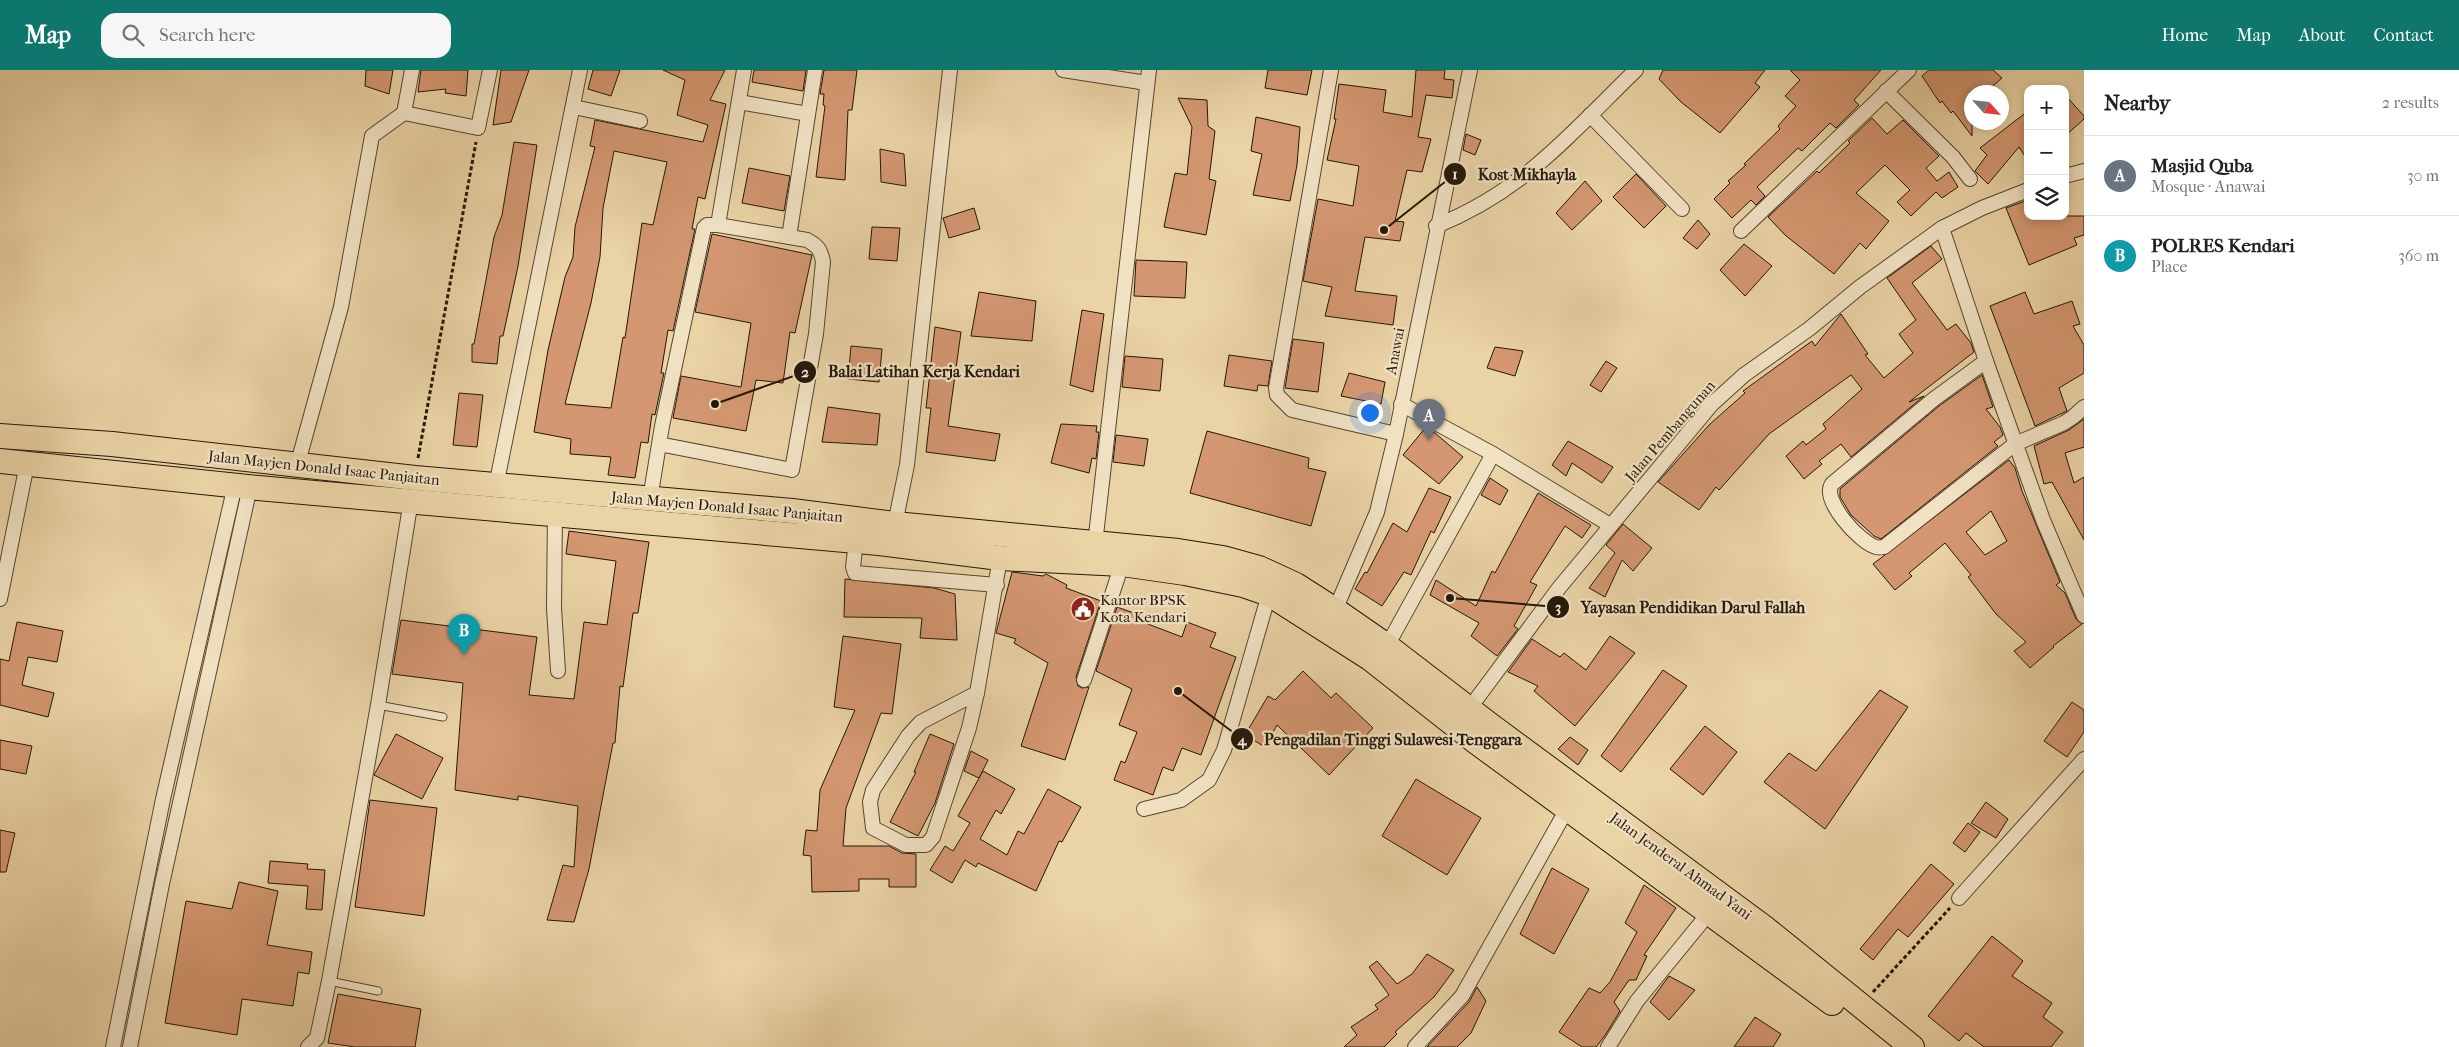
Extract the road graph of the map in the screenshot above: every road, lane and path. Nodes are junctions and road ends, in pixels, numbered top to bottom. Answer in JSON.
{"nodes":[{"id":1,"x":412,"y":70,"type":"edge"},
{"id":2,"x":490,"y":70,"type":"edge"},
{"id":3,"x":580,"y":70,"type":"edge"},
{"id":4,"x":744,"y":70,"type":"edge"},
{"id":5,"x":815,"y":70,"type":"edge"},
{"id":6,"x":950,"y":70,"type":"edge"},
{"id":7,"x":1063,"y":70,"type":"edge"},
{"id":8,"x":1331,"y":70,"type":"edge"},
{"id":9,"x":1470,"y":70,"type":"edge"},
{"id":10,"x":1636,"y":70,"type":"edge"},
{"id":11,"x":1909,"y":70,"type":"edge"},
{"id":12,"x":1148,"y":77,"type":"edge"},
{"id":13,"x":1886,"y":91,"type":"junction"},
{"id":14,"x":739,"y":102,"type":"junction"},
{"id":15,"x":574,"y":107,"type":"junction"},
{"id":16,"x":404,"y":113,"type":"junction"},
{"id":17,"x":808,"y":114,"type":"junction"},
{"id":18,"x":1590,"y":115,"type":"junction"},
{"id":19,"x":640,"y":121,"type":"dead end"},
{"id":20,"x":478,"y":128,"type":"junction"},
{"id":21,"x":2084,"y":172,"type":"edge"},
{"id":22,"x":2069,"y":175,"type":"edge"},
{"id":23,"x":1970,"y":179,"type":"dead end"},
{"id":24,"x":2024,"y":192,"type":"edge"},
{"id":25,"x":1682,"y":209,"type":"dead end"},
{"id":26,"x":718,"y":225,"type":"junction"},
{"id":27,"x":1436,"y":226,"type":"junction"},
{"id":28,"x":1942,"y":228,"type":"junction"},
{"id":29,"x":1742,"y":231,"type":"dead end"},
{"id":30,"x":789,"y":237,"type":"junction"},
{"id":31,"x":1986,"y":361,"type":"junction"},
{"id":32,"x":1401,"y":404,"type":"junction"},
{"id":33,"x":2084,"y":406,"type":"edge"},
{"id":34,"x":1396,"y":434,"type":"junction"},
{"id":35,"x":0,"y":436,"type":"edge"},
{"id":36,"x":112,"y":444,"type":"junction"},
{"id":37,"x":659,"y":444,"type":"junction"},
{"id":38,"x":2015,"y":444,"type":"junction"},
{"id":39,"x":1493,"y":454,"type":"junction"},
{"id":40,"x":0,"y":461,"type":"edge"},
{"id":41,"x":27,"y":464,"type":"junction"},
{"id":42,"x":297,"y":466,"type":"junction"},
{"id":43,"x":108,"y":471,"type":"junction"},
{"id":44,"x":243,"y":486,"type":"junction"},
{"id":45,"x":496,"y":486,"type":"junction"},
{"id":46,"x":413,"y":489,"type":"junction"},
{"id":47,"x":557,"y":491,"type":"junction"},
{"id":48,"x":650,"y":499,"type":"junction"},
{"id":49,"x":554,"y":515,"type":"junction"},
{"id":50,"x":894,"y":524,"type":"junction"},
{"id":51,"x":1610,"y":525,"type":"junction"},
{"id":52,"x":856,"y":540,"type":"junction"},
{"id":53,"x":1095,"y":544,"type":"junction"},
{"id":54,"x":1000,"y":558,"type":"junction"},
{"id":55,"x":1122,"y":564,"type":"junction"},
{"id":56,"x":996,"y":585,"type":"junction"},
{"id":57,"x":1269,"y":594,"type":"junction"},
{"id":58,"x":0,"y":599,"type":"edge"},
{"id":59,"x":2084,"y":616,"type":"edge"},
{"id":60,"x":1331,"y":620,"type":"junction"},
{"id":61,"x":1387,"y":646,"type":"junction"},
{"id":62,"x":558,"y":671,"type":"dead end"},
{"id":63,"x":1084,"y":680,"type":"dead end"},
{"id":64,"x":1415,"y":681,"type":"junction"},
{"id":65,"x":977,"y":692,"type":"junction"},
{"id":66,"x":1438,"y":699,"type":"junction"},
{"id":67,"x":378,"y":705,"type":"junction"},
{"id":68,"x":1470,"y":709,"type":"junction"},
{"id":69,"x":443,"y":717,"type":"dead end"},
{"id":70,"x":2084,"y":759,"type":"edge"},
{"id":71,"x":1144,"y":809,"type":"dead end"},
{"id":72,"x":1567,"y":809,"type":"junction"},
{"id":73,"x":1959,"y":898,"type":"joint"},
{"id":74,"x":1709,"y":913,"type":"junction"},
{"id":75,"x":329,"y":981,"type":"junction"},
{"id":76,"x":378,"y":992,"type":"dead end"},
{"id":77,"x":1860,"y":1007,"type":"junction"},
{"id":78,"x":113,"y":1047,"type":"edge"},
{"id":79,"x":130,"y":1047,"type":"edge"},
{"id":80,"x":308,"y":1047,"type":"edge"},
{"id":81,"x":1415,"y":1047,"type":"edge"},
{"id":82,"x":1608,"y":1047,"type":"edge"},
{"id":83,"x":1887,"y":1047,"type":"edge"},
{"id":84,"x":1912,"y":1047,"type":"edge"}],
"edges":[{"from":1,"to":16,"type":"street"},
{"from":2,"to":20,"type":"street"},
{"from":3,"to":15,"type":"street"},
{"from":4,"to":14,"type":"street"},
{"from":5,"to":17,"type":"street"},
{"from":6,"to":50,"type":"street"},
{"from":7,"to":12,"type":"street"},
{"from":8,"to":34,"type":"street"},
{"from":9,"to":27,"type":"street","name":"Anawai"},
{"from":10,"to":18,"type":"street"},
{"from":11,"to":13,"type":"street"},
{"from":12,"to":53,"type":"street"},
{"from":13,"to":23,"type":"street"},
{"from":13,"to":29,"type":"street"},
{"from":14,"to":17,"type":"street"},
{"from":14,"to":26,"type":"street"},
{"from":15,"to":19,"type":"street"},
{"from":15,"to":45,"type":"street"},
{"from":16,"to":20,"type":"street"},
{"from":16,"to":42,"type":"street"},
{"from":17,"to":30,"type":"street"},
{"from":18,"to":25,"type":"street"},
{"from":18,"to":27,"type":"street"},
{"from":20,"to":46,"type":"path"},
{"from":21,"to":22,"type":"street"},
{"from":24,"to":28,"type":"street","name":"Jalan Pembangunan"},
{"from":26,"to":30,"type":"street"},
{"from":26,"to":37,"type":"street"},
{"from":27,"to":32,"type":"street","name":"Anawai"},
{"from":28,"to":31,"type":"street"},
{"from":28,"to":51,"type":"street","name":"Jalan Pembangunan"},
{"from":30,"to":37,"type":"street"},
{"from":31,"to":38,"type":"street"},
{"from":31,"to":38,"type":"street"},
{"from":32,"to":34,"type":"street","name":"Anawai"},
{"from":32,"to":39,"type":"street"},
{"from":33,"to":38,"type":"street"},
{"from":34,"to":60,"type":"street","name":"Anawai"},
{"from":35,"to":36,"type":"highway","name":"Jalan Mayjen Donald Isaac Panjaitan"},
{"from":36,"to":42,"type":"highway","name":"Jalan Mayjen Donald Isaac Panjaitan"},
{"from":36,"to":43,"type":"highway"},
{"from":37,"to":48,"type":"street"},
{"from":38,"to":59,"type":"street"},
{"from":39,"to":51,"type":"street"},
{"from":39,"to":61,"type":"street"},
{"from":40,"to":41,"type":"highway","name":"Jalan Mayjen Donald Isaac Panjaitan"},
{"from":41,"to":43,"type":"highway","name":"Jalan Mayjen Donald Isaac Panjaitan"},
{"from":41,"to":58,"type":"street"},
{"from":42,"to":46,"type":"highway","name":"Jalan Mayjen Donald Isaac Panjaitan"},
{"from":43,"to":44,"type":"highway","name":"Jalan Mayjen Donald Isaac Panjaitan"},
{"from":44,"to":46,"type":"highway","name":"Jalan Mayjen Donald Isaac Panjaitan"},
{"from":44,"to":78,"type":"street"},
{"from":44,"to":79,"type":"street"},
{"from":45,"to":46,"type":"highway","name":"Jalan Mayjen Donald Isaac Panjaitan"},
{"from":45,"to":47,"type":"highway","name":"Jalan Mayjen Donald Isaac Panjaitan"},
{"from":46,"to":49,"type":"highway","name":"Jalan Mayjen Donald Isaac Panjaitan"},
{"from":46,"to":67,"type":"street"},
{"from":47,"to":48,"type":"highway","name":"Jalan Mayjen Donald Isaac Panjaitan"},
{"from":47,"to":49,"type":"street"},
{"from":48,"to":50,"type":"highway","name":"Jalan Mayjen Donald Isaac Panjaitan"},
{"from":49,"to":52,"type":"highway","name":"Jalan Mayjen Donald Isaac Panjaitan"},
{"from":49,"to":62,"type":"street"},
{"from":50,"to":53,"type":"highway","name":"Jalan Mayjen Donald Isaac Panjaitan"},
{"from":51,"to":68,"type":"street","name":"Jalan Pembangunan"},
{"from":52,"to":54,"type":"highway","name":"Jalan Mayjen Donald Isaac Panjaitan"},
{"from":52,"to":56,"type":"street"},
{"from":53,"to":60,"type":"highway","name":"Jalan Mayjen Donald Isaac Panjaitan"},
{"from":54,"to":55,"type":"highway","name":"Jalan Mayjen Donald Isaac Panjaitan"},
{"from":54,"to":56,"type":"street"},
{"from":55,"to":57,"type":"highway","name":"Jalan Mayjen Donald Isaac Panjaitan"},
{"from":55,"to":63,"type":"street"},
{"from":56,"to":65,"type":"street"},
{"from":57,"to":60,"type":"highway","name":"Jalan Mayjen Donald Isaac Panjaitan"},
{"from":57,"to":71,"type":"street"},
{"from":60,"to":61,"type":"highway","name":"Jalan Mayjen Donald Isaac Panjaitan"},
{"from":60,"to":64,"type":"highway","name":"Jalan Mayjen Donald Isaac Panjaitan"},
{"from":61,"to":64,"type":"highway","name":"Jalan Mayjen Donald Isaac Panjaitan"},
{"from":64,"to":66,"type":"highway"},
{"from":65,"to":65,"type":"street"},
{"from":66,"to":68,"type":"highway","name":"Jalan Jenderal Ahmad Yani"},
{"from":66,"to":72,"type":"highway","name":"Jalan Jenderal Ahmad Yani"},
{"from":67,"to":69,"type":"lane"},
{"from":67,"to":75,"type":"street"},
{"from":68,"to":77,"type":"highway","name":"Jalan Jenderal Ahmad Yani"},
{"from":70,"to":73,"type":"street"},
{"from":72,"to":74,"type":"highway","name":"Jalan Jenderal Ahmad Yani"},
{"from":72,"to":81,"type":"street"},
{"from":73,"to":77,"type":"path"},
{"from":74,"to":82,"type":"street"},
{"from":74,"to":83,"type":"highway","name":"Jalan Jenderal Ahmad Yani"},
{"from":75,"to":76,"type":"lane"},
{"from":75,"to":80,"type":"street"},
{"from":77,"to":84,"type":"highway","name":"Jalan Jenderal Ahmad Yani"}]}
